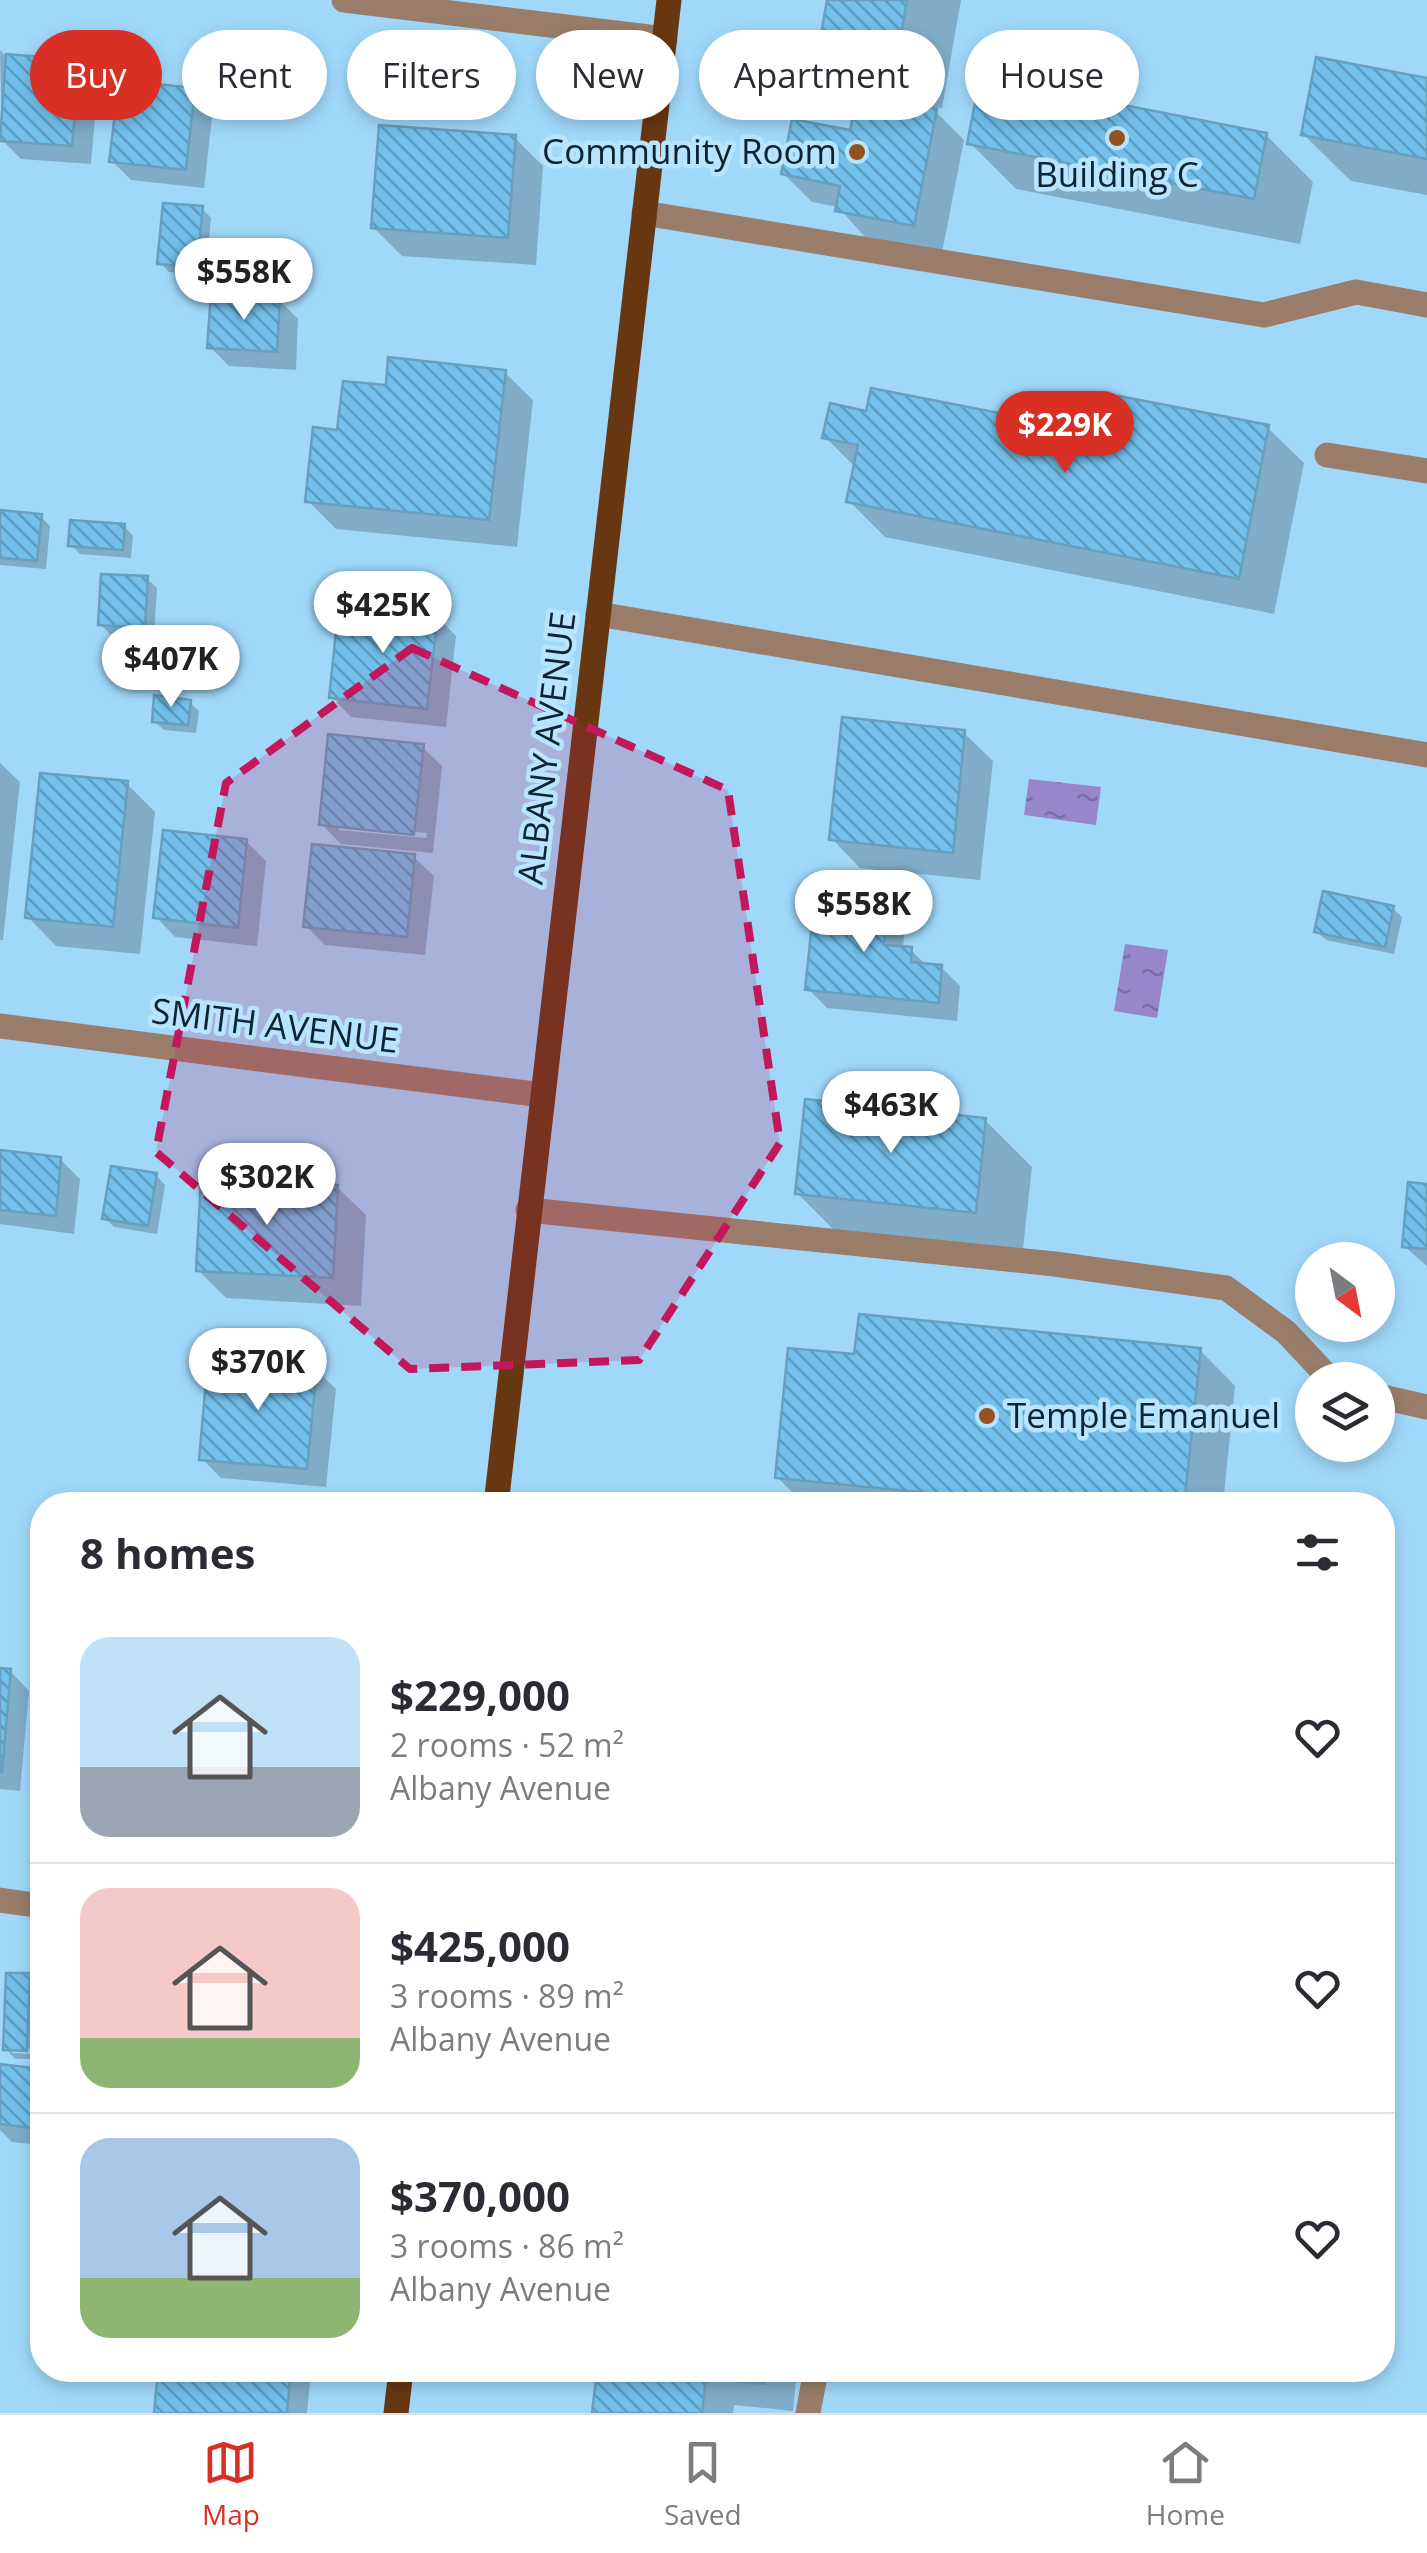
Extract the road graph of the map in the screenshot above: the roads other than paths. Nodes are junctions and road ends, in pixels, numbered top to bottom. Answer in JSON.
{"nodes":[{"id":1,"x":344,"y":0,"type":"edge"},
{"id":2,"x":670,"y":0,"type":"edge"},
{"id":3,"x":591,"y":30,"type":"edge"},
{"id":4,"x":666,"y":30,"type":"edge"},
{"id":5,"x":655,"y":120,"type":"edge"},
{"id":6,"x":644,"y":213,"type":"junction"},
{"id":7,"x":1427,"y":305,"type":"edge"},
{"id":8,"x":1327,"y":455,"type":"dead end"},
{"id":9,"x":1427,"y":471,"type":"edge"},
{"id":10,"x":598,"y":614,"type":"junction"},
{"id":11,"x":1427,"y":755,"type":"edge"},
{"id":12,"x":0,"y":1026,"type":"edge"},
{"id":13,"x":542,"y":1095,"type":"junction"},
{"id":14,"x":528,"y":1210,"type":"junction"},
{"id":15,"x":1314,"y":1362,"type":"edge"},
{"id":16,"x":1395,"y":1400,"type":"edge"},
{"id":17,"x":1427,"y":1407,"type":"edge"},
{"id":18,"x":497,"y":1492,"type":"edge"},
{"id":19,"x":0,"y":1900,"type":"edge"},
{"id":20,"x":30,"y":1904,"type":"edge"},
{"id":21,"x":399,"y":2382,"type":"edge"},
{"id":22,"x":814,"y":2382,"type":"edge"},
{"id":23,"x":396,"y":2413,"type":"edge"},
{"id":24,"x":808,"y":2413,"type":"edge"}],
"edges":[{"from":1,"to":3,"type":"street"},
{"from":2,"to":4,"type":"main road","name":"ALBANY AVENUE"},
{"from":5,"to":6,"type":"main road","name":"ALBANY AVENUE"},
{"from":6,"to":7,"type":"street"},
{"from":6,"to":10,"type":"main road","name":"ALBANY AVENUE"},
{"from":8,"to":9,"type":"street"},
{"from":10,"to":11,"type":"street"},
{"from":10,"to":13,"type":"main road","name":"ALBANY AVENUE"},
{"from":12,"to":13,"type":"street","name":"SMITH AVENUE"},
{"from":13,"to":14,"type":"main road","name":"ALBANY AVENUE"},
{"from":14,"to":15,"type":"street"},
{"from":14,"to":18,"type":"main road","name":"ALBANY AVENUE"},
{"from":16,"to":17,"type":"street"},
{"from":19,"to":20,"type":"street"},
{"from":21,"to":23,"type":"main road"},
{"from":22,"to":24,"type":"street"}]}
